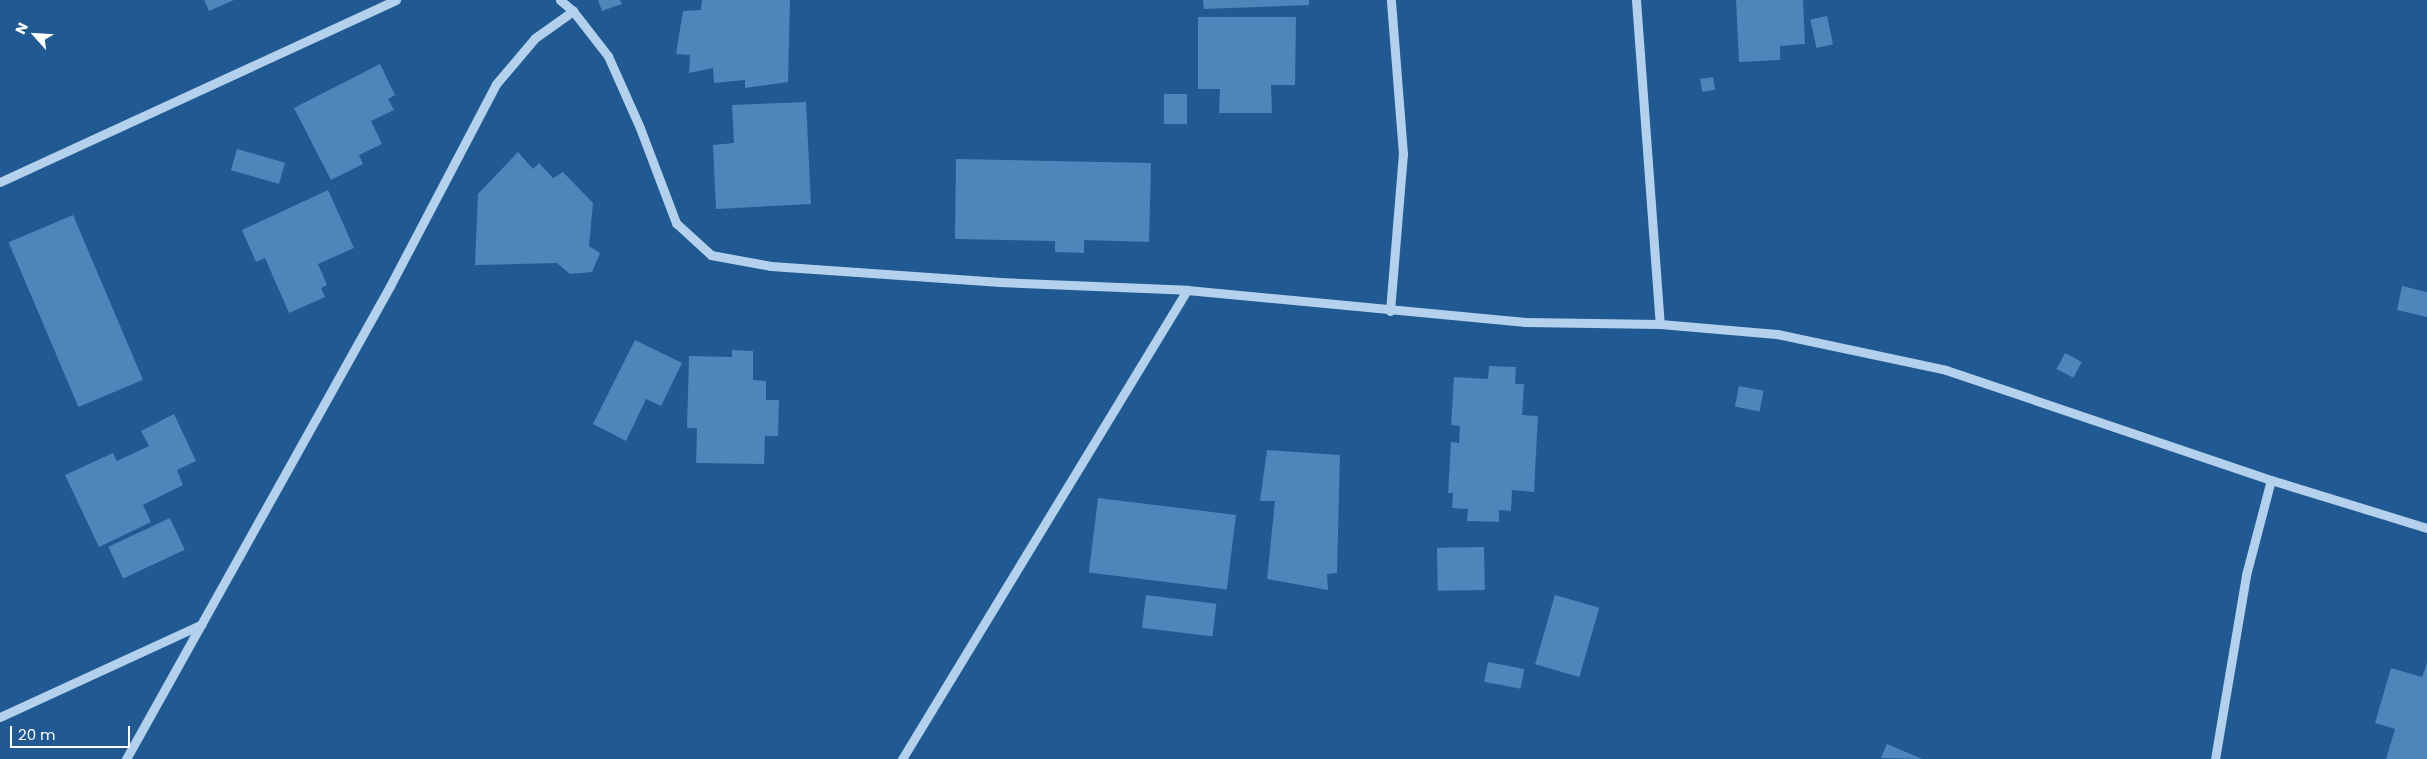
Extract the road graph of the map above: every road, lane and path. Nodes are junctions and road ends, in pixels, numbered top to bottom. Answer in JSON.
{"nodes":[{"id":1,"x":396,"y":0,"type":"edge"},
{"id":2,"x":560,"y":0,"type":"edge"},
{"id":3,"x":1391,"y":0,"type":"edge"},
{"id":4,"x":1636,"y":0,"type":"edge"},
{"id":5,"x":573,"y":11,"type":"junction"},
{"id":6,"x":0,"y":182,"type":"edge"},
{"id":7,"x":1187,"y":290,"type":"junction"},
{"id":8,"x":1390,"y":311,"type":"junction"},
{"id":9,"x":1660,"y":324,"type":"junction"},
{"id":10,"x":2271,"y":480,"type":"junction"},
{"id":11,"x":2427,"y":528,"type":"edge"},
{"id":12,"x":202,"y":624,"type":"junction"},
{"id":13,"x":0,"y":717,"type":"edge"},
{"id":14,"x":126,"y":759,"type":"edge"},
{"id":15,"x":902,"y":759,"type":"edge"},
{"id":16,"x":2215,"y":759,"type":"edge"}],
"edges":[{"from":1,"to":6,"type":"street"},
{"from":2,"to":5,"type":"street"},
{"from":3,"to":8,"type":"street"},
{"from":4,"to":9,"type":"street"},
{"from":5,"to":7,"type":"street"},
{"from":5,"to":12,"type":"street"},
{"from":7,"to":8,"type":"street"},
{"from":7,"to":15,"type":"street"},
{"from":8,"to":9,"type":"street"},
{"from":9,"to":10,"type":"street"},
{"from":10,"to":11,"type":"street"},
{"from":10,"to":16,"type":"street"},
{"from":12,"to":13,"type":"street"},
{"from":12,"to":14,"type":"street"}]}
